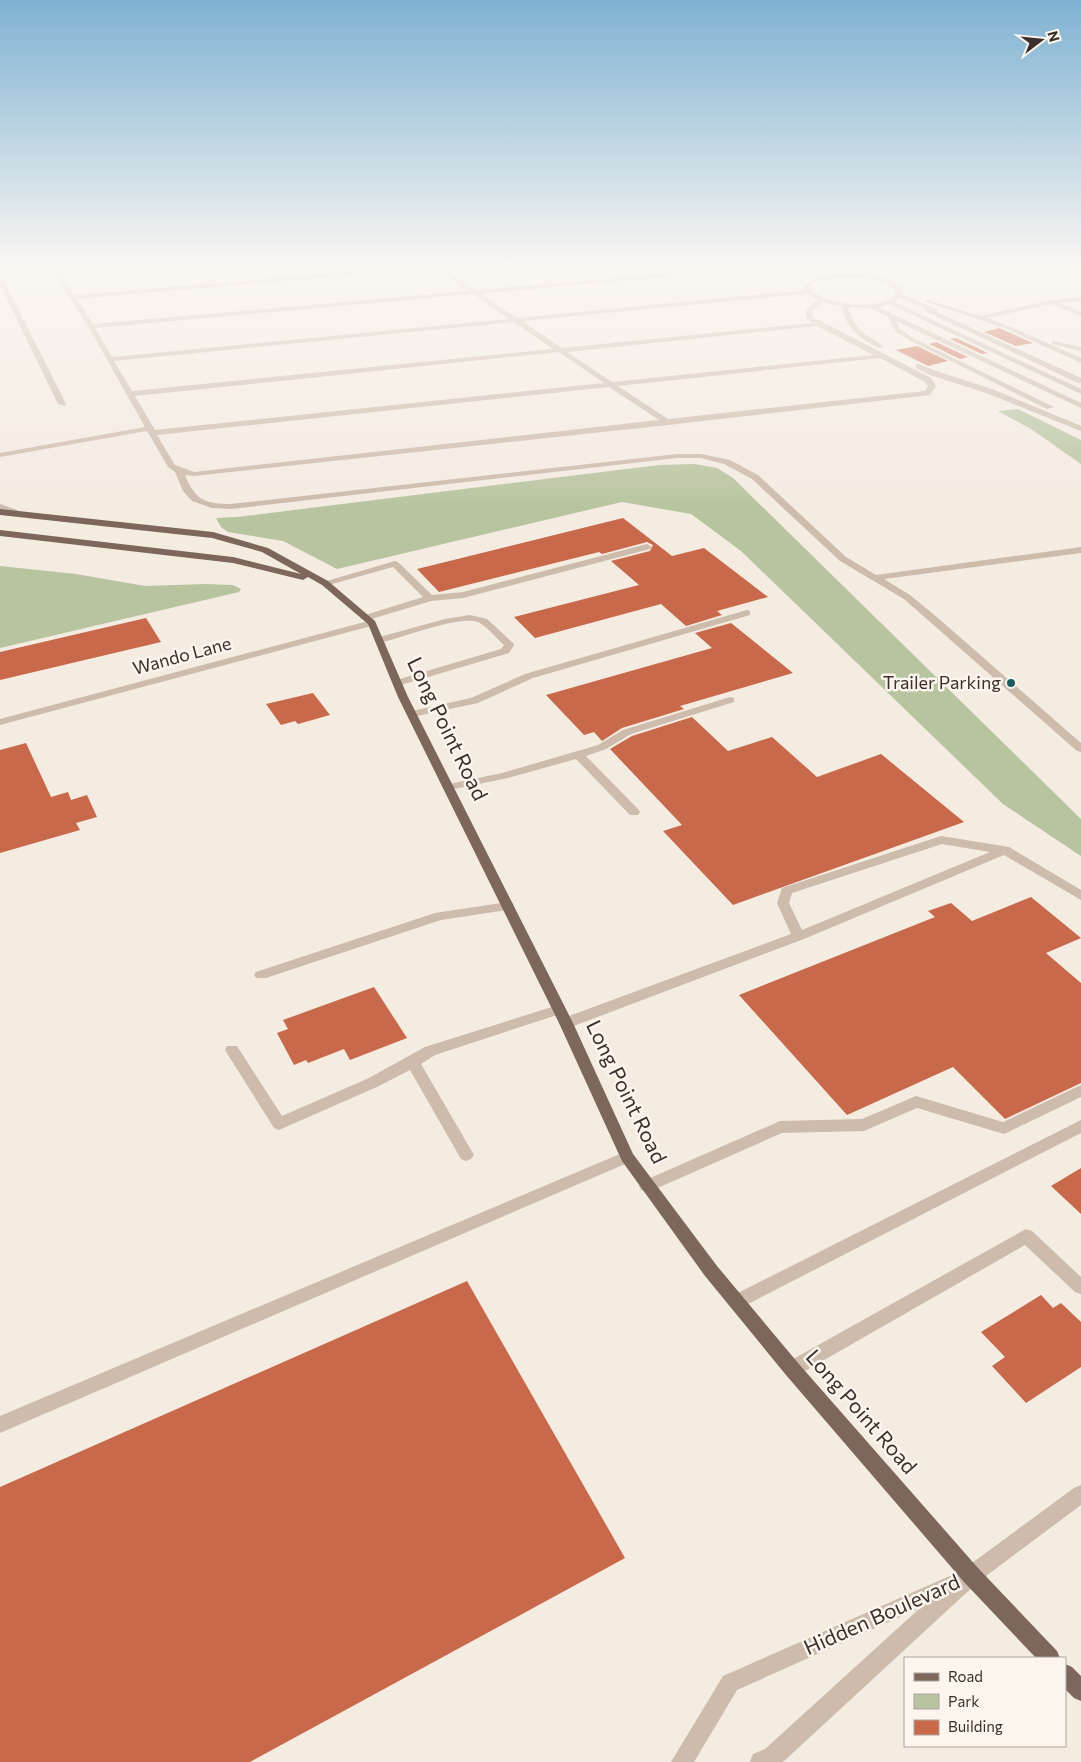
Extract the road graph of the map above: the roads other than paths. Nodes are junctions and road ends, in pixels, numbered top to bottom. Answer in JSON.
{"nodes":[{"id":1,"x":33,"y":345,"type":"edge"},
{"id":2,"x":101,"y":345,"type":"edge"},
{"id":3,"x":253,"y":345,"type":"edge"},
{"id":4,"x":554,"y":345,"type":"edge"},
{"id":5,"x":608,"y":345,"type":"edge"},
{"id":6,"x":859,"y":345,"type":"edge"},
{"id":7,"x":877,"y":345,"type":"edge"},
{"id":8,"x":924,"y":345,"type":"edge"},
{"id":9,"x":946,"y":345,"type":"edge"},
{"id":10,"x":951,"y":345,"type":"edge"},
{"id":11,"x":975,"y":345,"type":"edge"},
{"id":12,"x":981,"y":345,"type":"edge"},
{"id":13,"x":992,"y":345,"type":"edge"},
{"id":14,"x":1005,"y":345,"type":"edge"},
{"id":15,"x":1014,"y":345,"type":"edge"},
{"id":16,"x":1019,"y":345,"type":"edge"},
{"id":17,"x":1031,"y":345,"type":"edge"},
{"id":18,"x":1047,"y":345,"type":"edge"},
{"id":19,"x":1065,"y":345,"type":"edge"},
{"id":20,"x":1081,"y":349,"type":"edge"},
{"id":21,"x":561,"y":350,"type":"junction"},
{"id":22,"x":880,"y":356,"type":"junction"},
{"id":23,"x":109,"y":359,"type":"junction"},
{"id":24,"x":1081,"y":361,"type":"edge"},
{"id":25,"x":1081,"y":368,"type":"edge"},
{"id":26,"x":1081,"y":373,"type":"edge"},
{"id":27,"x":1081,"y":377,"type":"edge"},
{"id":28,"x":1081,"y":381,"type":"edge"},
{"id":29,"x":611,"y":384,"type":"junction"},
{"id":30,"x":1081,"y":387,"type":"edge"},
{"id":31,"x":1081,"y":392,"type":"edge"},
{"id":32,"x":130,"y":394,"type":"junction"},
{"id":33,"x":1081,"y":398,"type":"edge"},
{"id":34,"x":62,"y":404,"type":"dead end"},
{"id":35,"x":1081,"y":406,"type":"edge"},
{"id":36,"x":1081,"y":414,"type":"edge"},
{"id":37,"x":1081,"y":422,"type":"edge"},
{"id":38,"x":668,"y":423,"type":"junction"},
{"id":39,"x":1081,"y":429,"type":"edge"},
{"id":40,"x":151,"y":431,"type":"junction"},
{"id":41,"x":0,"y":455,"type":"edge"},
{"id":42,"x":179,"y":471,"type":"junction"},
{"id":43,"x":0,"y":507,"type":"edge"},
{"id":44,"x":0,"y":512,"type":"edge"},
{"id":45,"x":14,"y":512,"type":"junction"},
{"id":46,"x":0,"y":532,"type":"edge"},
{"id":47,"x":647,"y":547,"type":"dead end"},
{"id":48,"x":1081,"y":550,"type":"edge"},
{"id":49,"x":874,"y":578,"type":"junction"},
{"id":50,"x":324,"y":583,"type":"junction"},
{"id":51,"x":430,"y":598,"type":"junction"},
{"id":52,"x":747,"y":613,"type":"dead end"},
{"id":53,"x":369,"y":621,"type":"junction"},
{"id":54,"x":380,"y":640,"type":"junction"},
{"id":55,"x":397,"y":683,"type":"junction"},
{"id":56,"x":730,"y":700,"type":"dead end"},
{"id":57,"x":412,"y":714,"type":"junction"},
{"id":58,"x":0,"y":722,"type":"edge"},
{"id":59,"x":1081,"y":749,"type":"edge"},
{"id":60,"x":578,"y":754,"type":"junction"},
{"id":61,"x":449,"y":787,"type":"junction"},
{"id":62,"x":634,"y":812,"type":"dead end"},
{"id":63,"x":1006,"y":850,"type":"junction"},
{"id":64,"x":1081,"y":896,"type":"edge"},
{"id":65,"x":508,"y":906,"type":"junction"},
{"id":66,"x":798,"y":936,"type":"junction"},
{"id":67,"x":261,"y":975,"type":"dead end"},
{"id":68,"x":558,"y":1010,"type":"junction"},
{"id":69,"x":566,"y":1023,"type":"junction"},
{"id":70,"x":232,"y":1050,"type":"dead end"},
{"id":71,"x":413,"y":1062,"type":"junction"},
{"id":72,"x":1081,"y":1091,"type":"edge"},
{"id":73,"x":1081,"y":1126,"type":"edge"},
{"id":74,"x":466,"y":1155,"type":"dead end"},
{"id":75,"x":627,"y":1157,"type":"junction"},
{"id":76,"x":647,"y":1186,"type":"junction"},
{"id":77,"x":1081,"y":1287,"type":"edge"},
{"id":78,"x":736,"y":1302,"type":"junction"},
{"id":79,"x":792,"y":1369,"type":"junction"},
{"id":80,"x":0,"y":1424,"type":"edge"},
{"id":81,"x":1081,"y":1494,"type":"edge"},
{"id":82,"x":971,"y":1575,"type":"junction"},
{"id":83,"x":1049,"y":1657,"type":"edge"},
{"id":84,"x":1066,"y":1675,"type":"edge"},
{"id":85,"x":1081,"y":1691,"type":"edge"},
{"id":86,"x":682,"y":1762,"type":"edge"},
{"id":87,"x":762,"y":1762,"type":"edge"}],
"edges":[{"from":1,"to":34,"type":"street"},
{"from":2,"to":23,"type":"street"},
{"from":3,"to":23,"type":"street"},
{"from":4,"to":21,"type":"street"},
{"from":5,"to":21,"type":"street"},
{"from":6,"to":22,"type":"street"},
{"from":7,"to":39,"type":"street"},
{"from":8,"to":37,"type":"street"},
{"from":9,"to":36,"type":"street"},
{"from":10,"to":35,"type":"street"},
{"from":11,"to":33,"type":"street"},
{"from":12,"to":31,"type":"street"},
{"from":13,"to":30,"type":"street"},
{"from":14,"to":28,"type":"street"},
{"from":15,"to":27,"type":"street"},
{"from":16,"to":26,"type":"street"},
{"from":17,"to":25,"type":"street"},
{"from":18,"to":24,"type":"street"},
{"from":19,"to":20,"type":"street"},
{"from":21,"to":29,"type":"street"},
{"from":21,"to":32,"type":"street"},
{"from":22,"to":29,"type":"street"},
{"from":22,"to":38,"type":"street"},
{"from":23,"to":32,"type":"street"},
{"from":29,"to":38,"type":"street"},
{"from":29,"to":40,"type":"street"},
{"from":32,"to":40,"type":"street"},
{"from":38,"to":42,"type":"street"},
{"from":40,"to":41,"type":"street"},
{"from":40,"to":42,"type":"street"},
{"from":42,"to":49,"type":"street"},
{"from":43,"to":45,"type":"street"},
{"from":44,"to":45,"type":"main road"},
{"from":45,"to":50,"type":"main road"},
{"from":46,"to":50,"type":"main road"},
{"from":47,"to":51,"type":"street","name":"Wando Lane"},
{"from":48,"to":49,"type":"street"},
{"from":49,"to":59,"type":"street"},
{"from":50,"to":51,"type":"street"},
{"from":50,"to":53,"type":"main road","name":"Long Point Road"},
{"from":51,"to":53,"type":"street","name":"Wando Lane"},
{"from":52,"to":57,"type":"street"},
{"from":53,"to":54,"type":"main road","name":"Long Point Road"},
{"from":53,"to":58,"type":"street","name":"Wando Lane"},
{"from":54,"to":55,"type":"main road","name":"Long Point Road"},
{"from":54,"to":55,"type":"street"},
{"from":55,"to":57,"type":"main road","name":"Long Point Road"},
{"from":56,"to":60,"type":"street"},
{"from":57,"to":61,"type":"main road","name":"Long Point Road"},
{"from":60,"to":61,"type":"street"},
{"from":60,"to":62,"type":"street"},
{"from":61,"to":65,"type":"main road","name":"Long Point Road"},
{"from":63,"to":64,"type":"street"},
{"from":63,"to":66,"type":"street"},
{"from":63,"to":66,"type":"street"},
{"from":65,"to":67,"type":"street"},
{"from":65,"to":68,"type":"main road","name":"Long Point Road"},
{"from":66,"to":69,"type":"street"},
{"from":68,"to":69,"type":"main road","name":"Long Point Road"},
{"from":68,"to":71,"type":"street"},
{"from":69,"to":75,"type":"main road","name":"Long Point Road"},
{"from":70,"to":71,"type":"street"},
{"from":71,"to":74,"type":"street"},
{"from":72,"to":76,"type":"street"},
{"from":73,"to":78,"type":"street"},
{"from":75,"to":76,"type":"main road","name":"Long Point Road"},
{"from":75,"to":80,"type":"street"},
{"from":76,"to":78,"type":"main road","name":"Long Point Road"},
{"from":77,"to":79,"type":"street"},
{"from":78,"to":79,"type":"main road","name":"Long Point Road"},
{"from":79,"to":82,"type":"main road","name":"Long Point Road"},
{"from":81,"to":82,"type":"street"},
{"from":82,"to":83,"type":"main road","name":"Long Point Road"},
{"from":82,"to":86,"type":"street","name":"Hidden Boulevard"},
{"from":82,"to":87,"type":"street","name":"Hidden Boulevard"},
{"from":84,"to":85,"type":"main road"}]}
